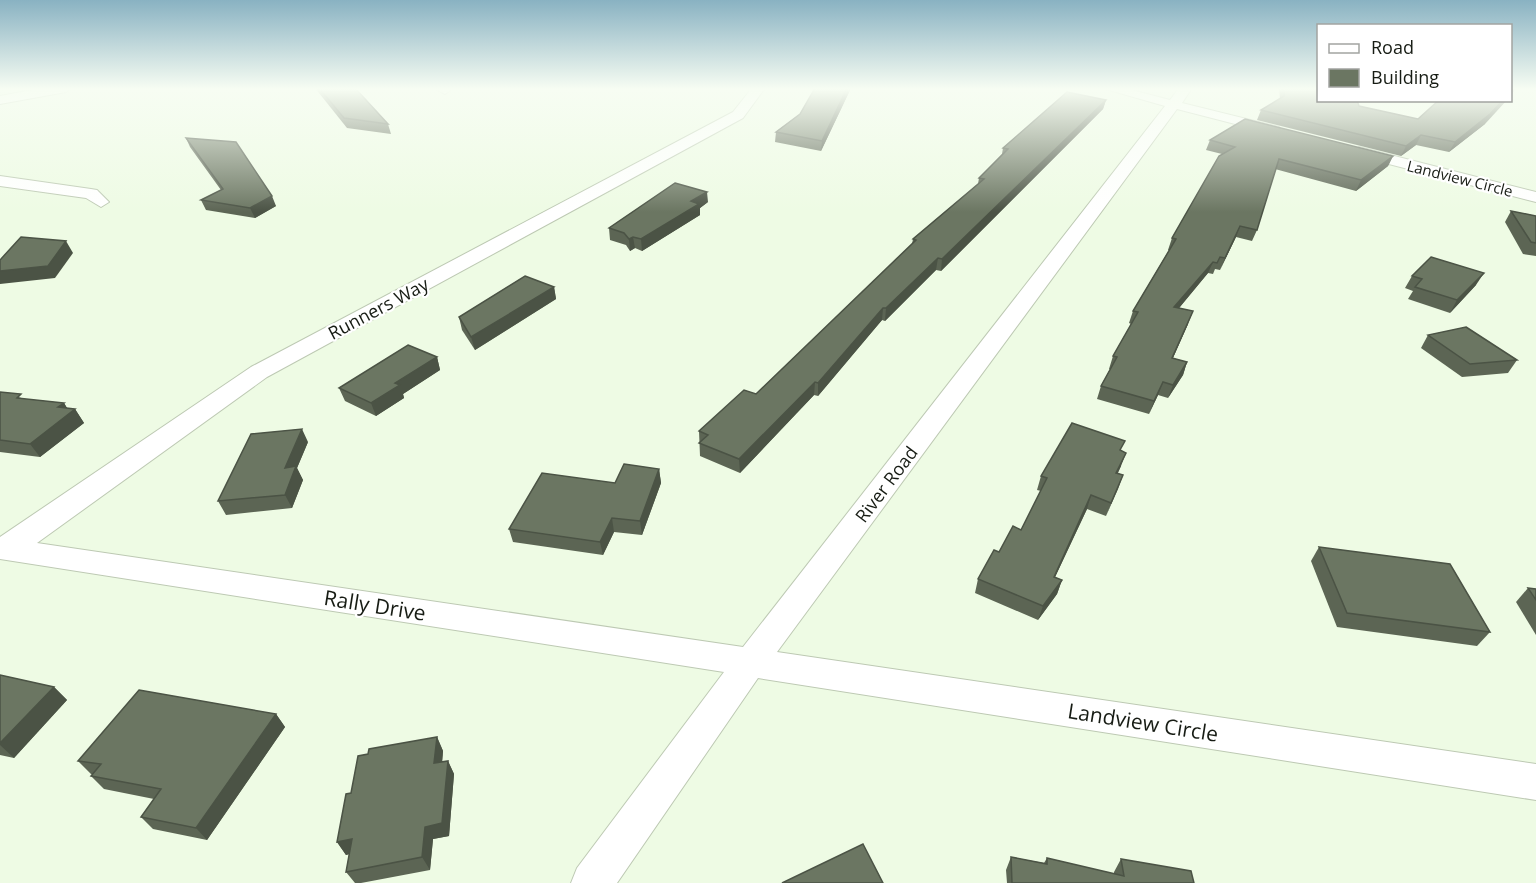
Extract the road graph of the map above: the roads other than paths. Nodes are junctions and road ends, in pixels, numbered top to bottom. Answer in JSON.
{"nodes":[{"id":1,"x":712,"y":129,"type":"edge"},
{"id":2,"x":1156,"y":129,"type":"edge"},
{"id":3,"x":1274,"y":129,"type":"edge"},
{"id":4,"x":1288,"y":134,"type":"edge"},
{"id":5,"x":1344,"y":148,"type":"edge"},
{"id":6,"x":0,"y":181,"type":"edge"},
{"id":7,"x":1536,"y":197,"type":"edge"},
{"id":8,"x":100,"y":202,"type":"dead end"},
{"id":9,"x":4,"y":548,"type":"edge"},
{"id":10,"x":750,"y":663,"type":"junction"},
{"id":11,"x":1536,"y":782,"type":"edge"},
{"id":12,"x":591,"y":883,"type":"edge"}],
"edges":[{"from":1,"to":9,"type":"street","name":"Runners Way"},
{"from":2,"to":10,"type":"street","name":"River Road"},
{"from":3,"to":4,"type":"street"},
{"from":5,"to":7,"type":"street","name":"Landview Circle"},
{"from":6,"to":8,"type":"street"},
{"from":9,"to":10,"type":"street","name":"Rally Drive"},
{"from":10,"to":11,"type":"street","name":"Landview Circle"},
{"from":10,"to":12,"type":"street","name":"River Road"}]}
